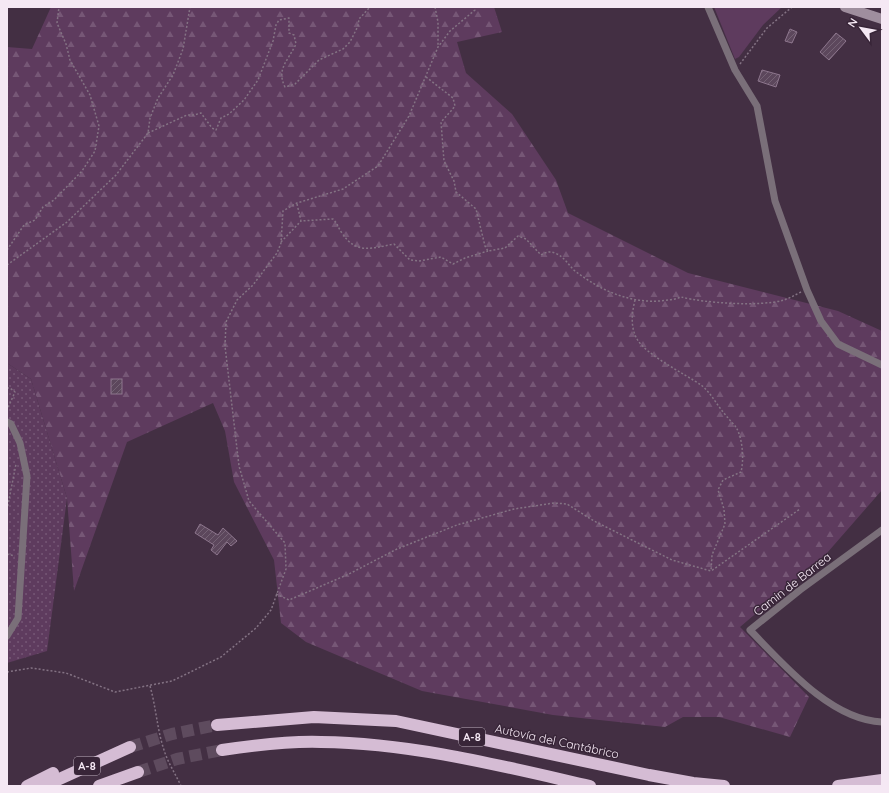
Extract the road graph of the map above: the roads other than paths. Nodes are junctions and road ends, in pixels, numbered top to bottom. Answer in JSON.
{"nodes":[{"id":1,"x":708,"y":7,"type":"edge"},
{"id":2,"x":845,"y":7,"type":"edge"},
{"id":3,"x":882,"y":19,"type":"edge"},
{"id":4,"x":882,"y":365,"type":"edge"},
{"id":5,"x":7,"y":422,"type":"edge"},
{"id":6,"x":882,"y":530,"type":"edge"},
{"id":7,"x":7,"y":636,"type":"edge"},
{"id":8,"x":882,"y":722,"type":"edge"},
{"id":9,"x":217,"y":725,"type":"tunnel mouth"},
{"id":10,"x":130,"y":747,"type":"tunnel mouth"},
{"id":11,"x":222,"y":750,"type":"tunnel mouth"},
{"id":12,"x":113,"y":755,"type":"junction"},
{"id":13,"x":882,"y":780,"type":"edge"},
{"id":14,"x":27,"y":786,"type":"edge"},
{"id":15,"x":44,"y":786,"type":"edge"},
{"id":16,"x":99,"y":786,"type":"edge"},
{"id":17,"x":108,"y":786,"type":"edge"},
{"id":18,"x":590,"y":786,"type":"edge"},
{"id":19,"x":724,"y":786,"type":"edge"},
{"id":20,"x":838,"y":786,"type":"edge"}],
"edges":[{"from":1,"to":4,"type":"street"},
{"from":2,"to":3,"type":"street"},
{"from":5,"to":7,"type":"street"},
{"from":6,"to":8,"type":"street","name":"Camin de Barrea"},
{"from":9,"to":19,"type":"highway","name":"Autovía del Cantábrico","number":"A-8"},
{"from":10,"to":12,"type":"highway","number":"A-8"},
{"from":11,"to":18,"type":"highway","number":"A-8"},
{"from":12,"to":14,"type":"highway"},
{"from":12,"to":15,"type":"highway","number":"A-8"},
{"from":13,"to":20,"type":"highway"},
{"from":16,"to":17,"type":"highway","number":"A-8"}]}
